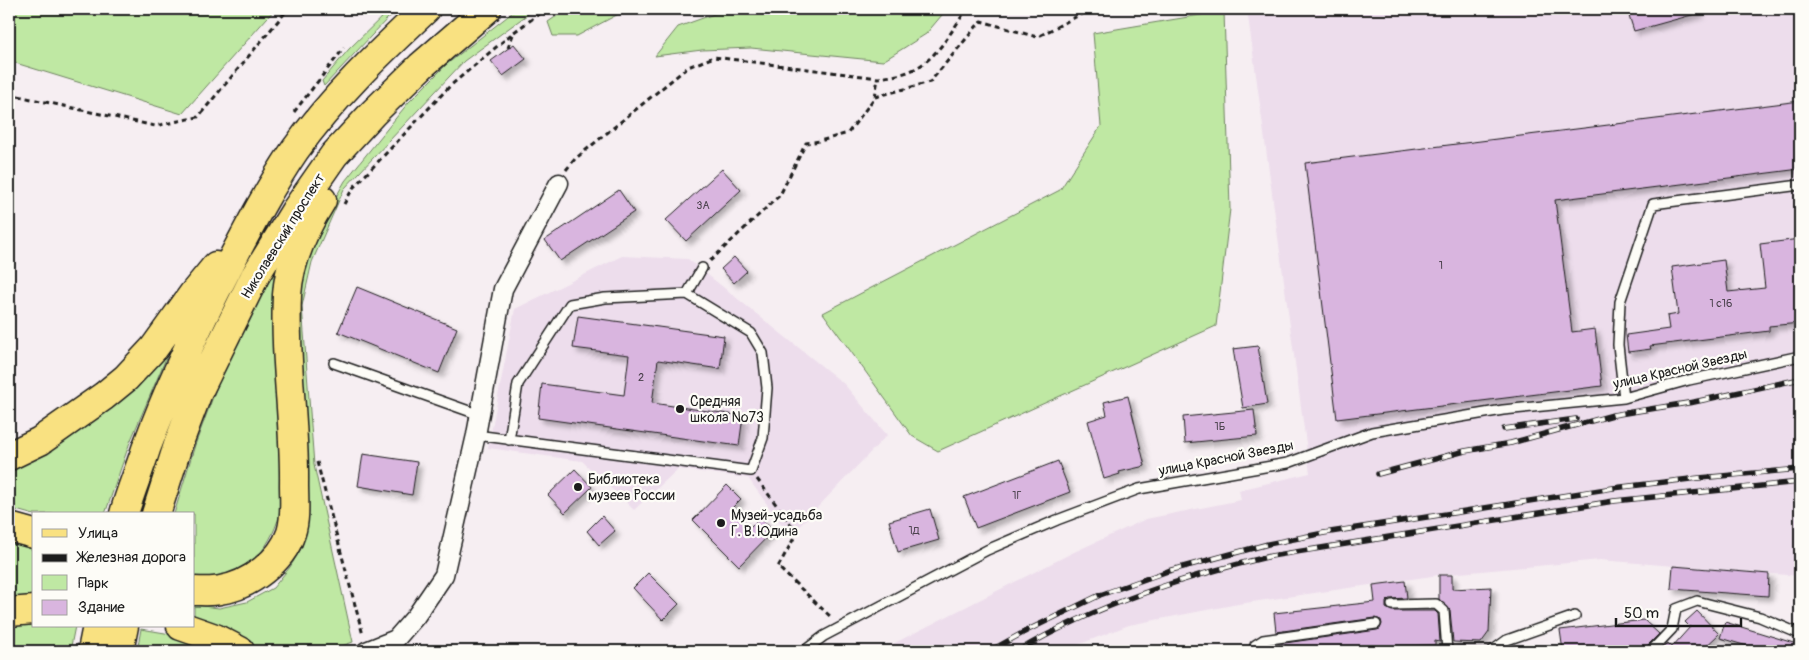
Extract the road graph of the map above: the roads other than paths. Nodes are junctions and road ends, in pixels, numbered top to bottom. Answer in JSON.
{"nodes":[{"id":1,"x":426,"y":9,"type":"edge"},
{"id":2,"x":487,"y":9,"type":"edge"},
{"id":3,"x":373,"y":113,"type":"junction"},
{"id":4,"x":559,"y":183,"type":"road end"},
{"id":5,"x":1800,"y":185,"type":"edge"},
{"id":6,"x":255,"y":215,"type":"junction"},
{"id":7,"x":702,"y":268,"type":"road end"},
{"id":8,"x":687,"y":294,"type":"junction"},
{"id":9,"x":1800,"y":356,"type":"edge"},
{"id":10,"x":334,"y":363,"type":"dead end"},
{"id":11,"x":1624,"y":398,"type":"junction"},
{"id":12,"x":480,"y":415,"type":"junction"},
{"id":13,"x":476,"y":436,"type":"junction"},
{"id":14,"x":509,"y":440,"type":"junction"},
{"id":15,"x":9,"y":456,"type":"edge"},
{"id":16,"x":124,"y":512,"type":"edge"},
{"id":17,"x":157,"y":512,"type":"edge"},
{"id":18,"x":9,"y":527,"type":"edge"},
{"id":19,"x":32,"y":533,"type":"edge"},
{"id":20,"x":195,"y":591,"type":"edge"},
{"id":21,"x":1392,"y":605,"type":"dead end"},
{"id":22,"x":32,"y":610,"type":"edge"},
{"id":23,"x":9,"y":612,"type":"edge"},
{"id":24,"x":1575,"y":616,"type":"dead end"},
{"id":25,"x":1376,"y":624,"type":"dead end"},
{"id":26,"x":97,"y":628,"type":"edge"},
{"id":27,"x":124,"y":628,"type":"edge"},
{"id":28,"x":187,"y":628,"type":"edge"},
{"id":29,"x":1800,"y":634,"type":"edge"},
{"id":30,"x":365,"y":643,"type":"edge"},
{"id":31,"x":92,"y":651,"type":"edge"},
{"id":32,"x":119,"y":651,"type":"edge"},
{"id":33,"x":240,"y":651,"type":"edge"},
{"id":34,"x":804,"y":651,"type":"edge"},
{"id":35,"x":1255,"y":651,"type":"edge"},
{"id":36,"x":1447,"y":651,"type":"edge"},
{"id":37,"x":1492,"y":651,"type":"edge"},
{"id":38,"x":1651,"y":651,"type":"edge"}],
"edges":[{"from":1,"to":6,"type":"main road","name":"Николаевский проспект"},
{"from":2,"to":3,"type":"main road","name":"Николаевский проспект"},
{"from":3,"to":17,"type":"main road","name":"Николаевский проспект"},
{"from":3,"to":20,"type":"main road"},
{"from":4,"to":12,"type":"street"},
{"from":5,"to":11,"type":"lane"},
{"from":6,"to":15,"type":"main road"},
{"from":6,"to":16,"type":"main road","name":"Николаевский проспект"},
{"from":7,"to":8,"type":"lane"},
{"from":8,"to":14,"type":"lane"},
{"from":8,"to":14,"type":"lane"},
{"from":9,"to":11,"type":"lane","name":"улица Красной Звезды"},
{"from":10,"to":12,"type":"lane"},
{"from":11,"to":34,"type":"lane","name":"улица Красной Звезды"},
{"from":12,"to":13,"type":"street"},
{"from":13,"to":14,"type":"lane"},
{"from":13,"to":30,"type":"street"},
{"from":18,"to":19,"type":"main road"},
{"from":21,"to":36,"type":"lane"},
{"from":22,"to":23,"type":"main road"},
{"from":24,"to":37,"type":"lane"},
{"from":25,"to":35,"type":"lane"},
{"from":26,"to":31,"type":"main road"},
{"from":27,"to":32,"type":"main road"},
{"from":28,"to":33,"type":"main road"},
{"from":29,"to":38,"type":"lane"}]}
